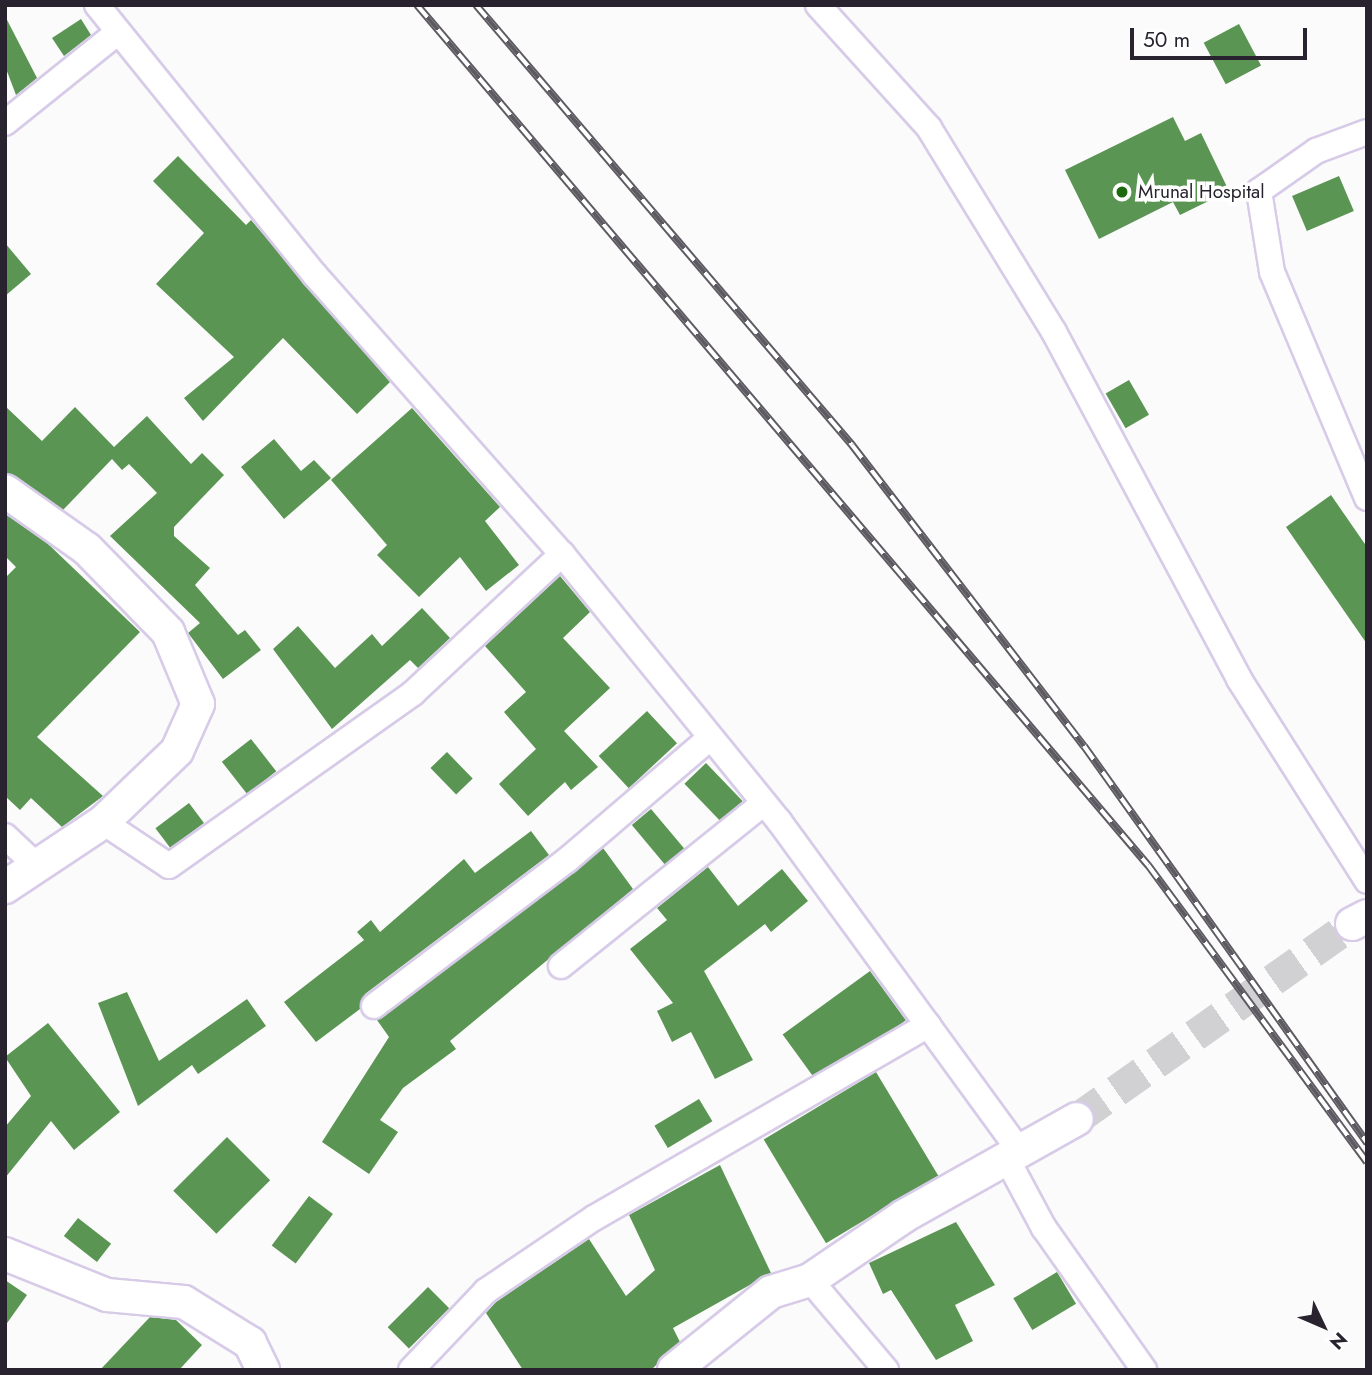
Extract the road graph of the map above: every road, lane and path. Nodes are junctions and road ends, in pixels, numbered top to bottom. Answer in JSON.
{"nodes":[{"id":1,"x":97,"y":5,"type":"edge"},
{"id":2,"x":818,"y":5,"type":"edge"},
{"id":3,"x":118,"y":32,"type":"junction"},
{"id":4,"x":5,"y":123,"type":"edge"},
{"id":5,"x":1367,"y":132,"type":"edge"},
{"id":6,"x":5,"y":491,"type":"edge"},
{"id":7,"x":1367,"y":498,"type":"edge"},
{"id":8,"x":562,"y":554,"type":"junction"},
{"id":9,"x":710,"y":738,"type":"junction"},
{"id":10,"x":764,"y":803,"type":"junction"},
{"id":11,"x":103,"y":822,"type":"junction"},
{"id":12,"x":5,"y":836,"type":"edge"},
{"id":13,"x":37,"y":866,"type":"junction"},
{"id":14,"x":1367,"y":881,"type":"edge"},
{"id":15,"x":5,"y":887,"type":"edge"},
{"id":16,"x":561,"y":966,"type":"dead end"},
{"id":17,"x":374,"y":1006,"type":"dead end"},
{"id":18,"x":928,"y":1025,"type":"junction"},
{"id":19,"x":1077,"y":1119,"type":"tunnel mouth"},
{"id":20,"x":1014,"y":1157,"type":"junction"},
{"id":21,"x":5,"y":1254,"type":"edge"},
{"id":22,"x":810,"y":1280,"type":"junction"},
{"id":23,"x":263,"y":1370,"type":"edge"},
{"id":24,"x":411,"y":1370,"type":"edge"},
{"id":25,"x":674,"y":1370,"type":"edge"},
{"id":26,"x":887,"y":1370,"type":"edge"},
{"id":27,"x":1144,"y":1370,"type":"edge"}],
"edges":[{"from":1,"to":3,"type":"street"},
{"from":2,"to":14,"type":"street"},
{"from":3,"to":4,"type":"street"},
{"from":3,"to":8,"type":"street"},
{"from":5,"to":7,"type":"street"},
{"from":6,"to":11,"type":"street"},
{"from":8,"to":9,"type":"street"},
{"from":8,"to":11,"type":"street"},
{"from":9,"to":10,"type":"street"},
{"from":9,"to":17,"type":"street"},
{"from":10,"to":16,"type":"street"},
{"from":10,"to":18,"type":"street"},
{"from":11,"to":13,"type":"street"},
{"from":12,"to":13,"type":"street"},
{"from":13,"to":15,"type":"street"},
{"from":18,"to":20,"type":"street"},
{"from":18,"to":24,"type":"street"},
{"from":19,"to":20,"type":"street"},
{"from":20,"to":22,"type":"street"},
{"from":20,"to":27,"type":"street"},
{"from":21,"to":23,"type":"street"},
{"from":22,"to":25,"type":"street"},
{"from":22,"to":26,"type":"street"}]}
